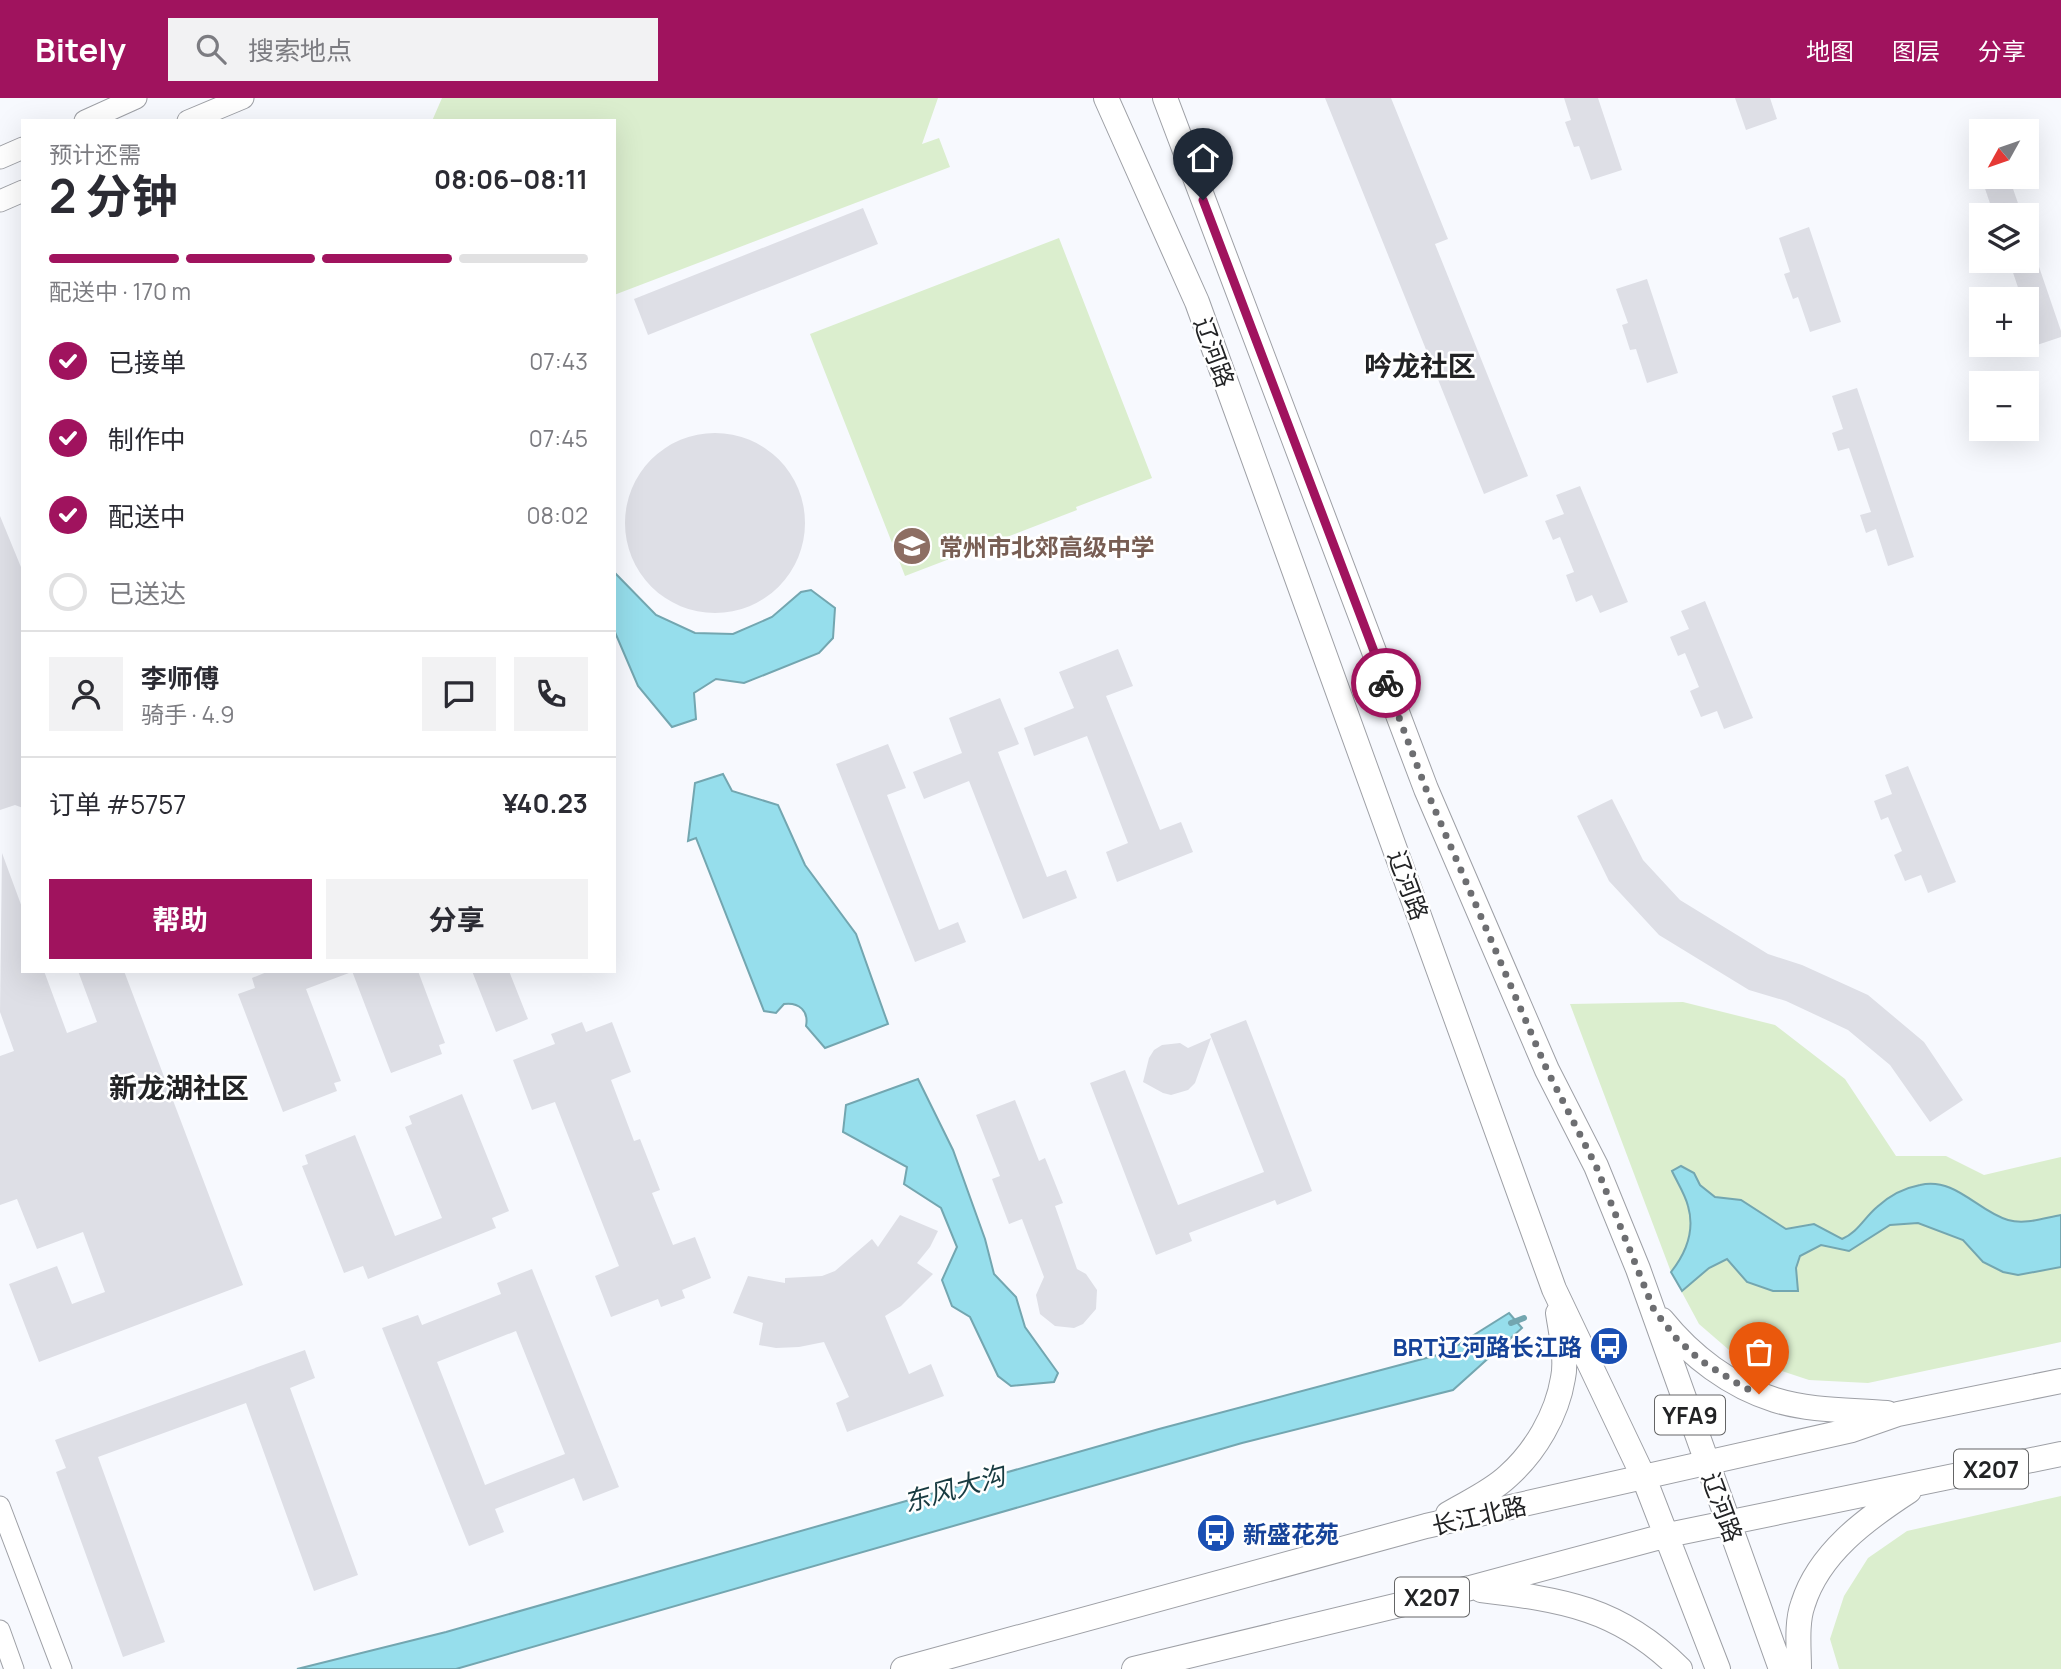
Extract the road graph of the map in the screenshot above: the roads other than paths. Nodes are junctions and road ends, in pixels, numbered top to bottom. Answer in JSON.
{"nodes":[{"id":1,"x":136,"y":98,"type":"edge"},
{"id":2,"x":243,"y":98,"type":"edge"},
{"id":3,"x":1106,"y":98,"type":"edge"},
{"id":4,"x":1165,"y":98,"type":"edge"},
{"id":5,"x":89,"y":119,"type":"edge"},
{"id":6,"x":193,"y":119,"type":"edge"},
{"id":7,"x":21,"y":149,"type":"edge"},
{"id":8,"x":0,"y":158,"type":"edge"},
{"id":9,"x":21,"y":192,"type":"edge"},
{"id":10,"x":0,"y":201,"type":"edge"},
{"id":11,"x":1653,"y":1308,"type":"junction"},
{"id":12,"x":1567,"y":1331,"type":"junction"},
{"id":13,"x":2061,"y":1381,"type":"edge"},
{"id":14,"x":1898,"y":1414,"type":"junction"},
{"id":15,"x":2061,"y":1454,"type":"edge"},
{"id":16,"x":1707,"y":1464,"type":"junction"},
{"id":17,"x":1644,"y":1478,"type":"junction"},
{"id":18,"x":1921,"y":1484,"type":"junction"},
{"id":19,"x":0,"y":1506,"type":"edge"},
{"id":20,"x":1729,"y":1524,"type":"junction"},
{"id":21,"x":1426,"y":1526,"type":"junction"},
{"id":22,"x":1668,"y":1535,"type":"junction"},
{"id":23,"x":1470,"y":1588,"type":"junction"},
{"id":24,"x":1800,"y":1623,"type":"junction"},
{"id":25,"x":0,"y":1630,"type":"edge"},
{"id":26,"x":14,"y":1669,"type":"edge"},
{"id":27,"x":62,"y":1669,"type":"edge"},
{"id":28,"x":903,"y":1669,"type":"edge"},
{"id":29,"x":1134,"y":1669,"type":"edge"},
{"id":30,"x":1680,"y":1669,"type":"edge"},
{"id":31,"x":1718,"y":1669,"type":"edge"},
{"id":32,"x":1781,"y":1669,"type":"edge"},
{"id":33,"x":1799,"y":1669,"type":"edge"},
{"id":34,"x":1811,"y":1669,"type":"edge"}],
"edges":[{"from":1,"to":5,"type":"main road"},
{"from":2,"to":6,"type":"main road"},
{"from":3,"to":12,"type":"main road","name":"辽河路"},
{"from":4,"to":11,"type":"main road","name":"辽河路","number":"YFA9"},
{"from":7,"to":8,"type":"main road"},
{"from":9,"to":10,"type":"main road"},
{"from":11,"to":14,"type":"main road"},
{"from":11,"to":16,"type":"main road","name":"辽河路","number":"YFA9"},
{"from":12,"to":17,"type":"main road","number":"YFA9"},
{"from":12,"to":21,"type":"main road"},
{"from":13,"to":14,"type":"main road","name":"长江北路"},
{"from":14,"to":16,"type":"main road","name":"长江北路"},
{"from":15,"to":18,"type":"main road","number":"X207"},
{"from":16,"to":17,"type":"main road","name":"长江北路"},
{"from":16,"to":20,"type":"main road","name":"辽河路","number":"YFA9"},
{"from":17,"to":21,"type":"main road","name":"长江北路"},
{"from":17,"to":22,"type":"main road","number":"YFA9"},
{"from":18,"to":20,"type":"main road","number":"X207"},
{"from":18,"to":24,"type":"main road"},
{"from":19,"to":27,"type":"street"},
{"from":20,"to":22,"type":"main road","number":"X207"},
{"from":20,"to":32,"type":"main road","name":"辽河路","number":"YFA9"},
{"from":21,"to":28,"type":"main road","name":"长江北路"},
{"from":22,"to":23,"type":"main road","number":"X207"},
{"from":22,"to":31,"type":"main road","number":"YFA9"},
{"from":23,"to":29,"type":"main road","number":"X207"},
{"from":23,"to":30,"type":"main road"},
{"from":24,"to":33,"type":"main road"},
{"from":24,"to":34,"type":"main road"},
{"from":25,"to":26,"type":"street"}]}
